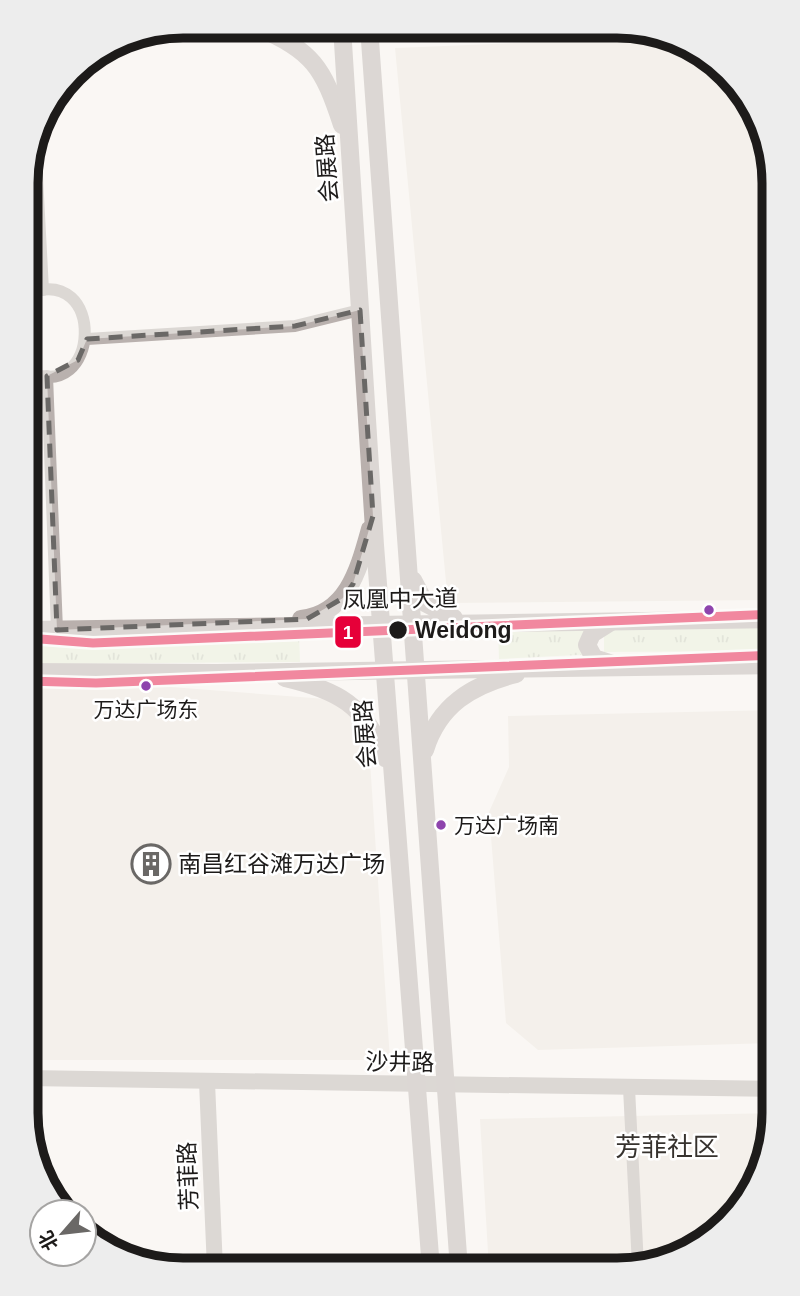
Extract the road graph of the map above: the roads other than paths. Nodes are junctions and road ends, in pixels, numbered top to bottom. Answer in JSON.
{"nodes":[{"id":1,"x":285,"y":39,"type":"edge"},
{"id":2,"x":343,"y":39,"type":"edge"},
{"id":3,"x":370,"y":39,"type":"edge"},
{"id":4,"x":350,"y":150,"type":"junction"},
{"id":5,"x":38,"y":196,"type":"edge"},
{"id":6,"x":43,"y":290,"type":"junction"},
{"id":7,"x":38,"y":291,"type":"edge"},
{"id":8,"x":360,"y":310,"type":"junction"},
{"id":9,"x":87,"y":338,"type":"junction"},
{"id":10,"x":38,"y":374,"type":"edge"},
{"id":11,"x":47,"y":376,"type":"junction"},
{"id":12,"x":373,"y":516,"type":"junction"},
{"id":13,"x":407,"y":546,"type":"junction"},
{"id":14,"x":762,"y":619,"type":"edge"},
{"id":15,"x":614,"y":621,"type":"junction"},
{"id":16,"x":489,"y":622,"type":"junction"},
{"id":17,"x":381,"y":623,"type":"junction"},
{"id":18,"x":412,"y":623,"type":"junction"},
{"id":19,"x":225,"y":626,"type":"junction"},
{"id":20,"x":57,"y":629,"type":"junction"},
{"id":21,"x":38,"y":630,"type":"edge"},
{"id":22,"x":761,"y":665,"type":"edge"},
{"id":23,"x":622,"y":667,"type":"junction"},
{"id":24,"x":539,"y":668,"type":"junction"},
{"id":25,"x":415,"y":669,"type":"junction"},
{"id":26,"x":385,"y":670,"type":"junction"},
{"id":27,"x":38,"y":672,"type":"edge"},
{"id":28,"x":257,"y":672,"type":"junction"},
{"id":29,"x":422,"y":760,"type":"junction"},
{"id":30,"x":394,"y":789,"type":"junction"},
{"id":31,"x":38,"y":1079,"type":"edge"},
{"id":32,"x":207,"y":1082,"type":"junction"},
{"id":33,"x":414,"y":1085,"type":"junction"},
{"id":34,"x":446,"y":1086,"type":"junction"},
{"id":35,"x":629,"y":1088,"type":"junction"},
{"id":36,"x":761,"y":1089,"type":"edge"},
{"id":37,"x":637,"y":1256,"type":"edge"},
{"id":38,"x":214,"y":1257,"type":"edge"},
{"id":39,"x":430,"y":1257,"type":"edge"},
{"id":40,"x":458,"y":1257,"type":"edge"}],
"edges":[{"from":1,"to":4,"type":"main road"},
{"from":2,"to":4,"type":"main road","name":"会展路"},
{"from":3,"to":13,"type":"main road"},
{"from":4,"to":8,"type":"main road","name":"会展路"},
{"from":5,"to":6,"type":"street"},
{"from":6,"to":7,"type":"street"},
{"from":6,"to":9,"type":"street"},
{"from":8,"to":9,"type":"street"},
{"from":8,"to":12,"type":"main road","name":"会展路"},
{"from":9,"to":11,"type":"street"},
{"from":10,"to":11,"type":"street"},
{"from":11,"to":20,"type":"street"},
{"from":12,"to":17,"type":"main road","name":"会展路"},
{"from":12,"to":19,"type":"main road"},
{"from":13,"to":16,"type":"main road"},
{"from":13,"to":18,"type":"main road"},
{"from":14,"to":15,"type":"main road","name":"凤凰中大道"},
{"from":15,"to":16,"type":"main road","name":"凤凰中大道"},
{"from":15,"to":23,"type":"main road"},
{"from":16,"to":18,"type":"main road","name":"凤凰中大道"},
{"from":17,"to":18,"type":"main road","name":"凤凰中大道"},
{"from":17,"to":19,"type":"main road","name":"凤凰中大道"},
{"from":17,"to":26,"type":"main road","name":"会展路"},
{"from":18,"to":25,"type":"main road"},
{"from":19,"to":20,"type":"main road","name":"凤凰中大道"},
{"from":20,"to":21,"type":"main road","name":"凤凰中大道"},
{"from":22,"to":23,"type":"main road"},
{"from":23,"to":24,"type":"main road"},
{"from":24,"to":25,"type":"main road"},
{"from":24,"to":29,"type":"main road"},
{"from":25,"to":26,"type":"main road"},
{"from":25,"to":29,"type":"main road"},
{"from":26,"to":28,"type":"main road"},
{"from":26,"to":30,"type":"main road","name":"会展路"},
{"from":27,"to":28,"type":"main road"},
{"from":28,"to":30,"type":"main road"},
{"from":29,"to":34,"type":"main road"},
{"from":30,"to":33,"type":"main road","name":"会展路"},
{"from":31,"to":32,"type":"street","name":"沙井路"},
{"from":32,"to":33,"type":"street","name":"沙井路"},
{"from":32,"to":38,"type":"street","name":"芳菲路"},
{"from":33,"to":34,"type":"street","name":"沙井路"},
{"from":33,"to":39,"type":"main road","name":"会展路"},
{"from":34,"to":35,"type":"street","name":"沙井路"},
{"from":34,"to":40,"type":"main road"},
{"from":35,"to":36,"type":"street","name":"沙井路"},
{"from":35,"to":37,"type":"street"}]}
